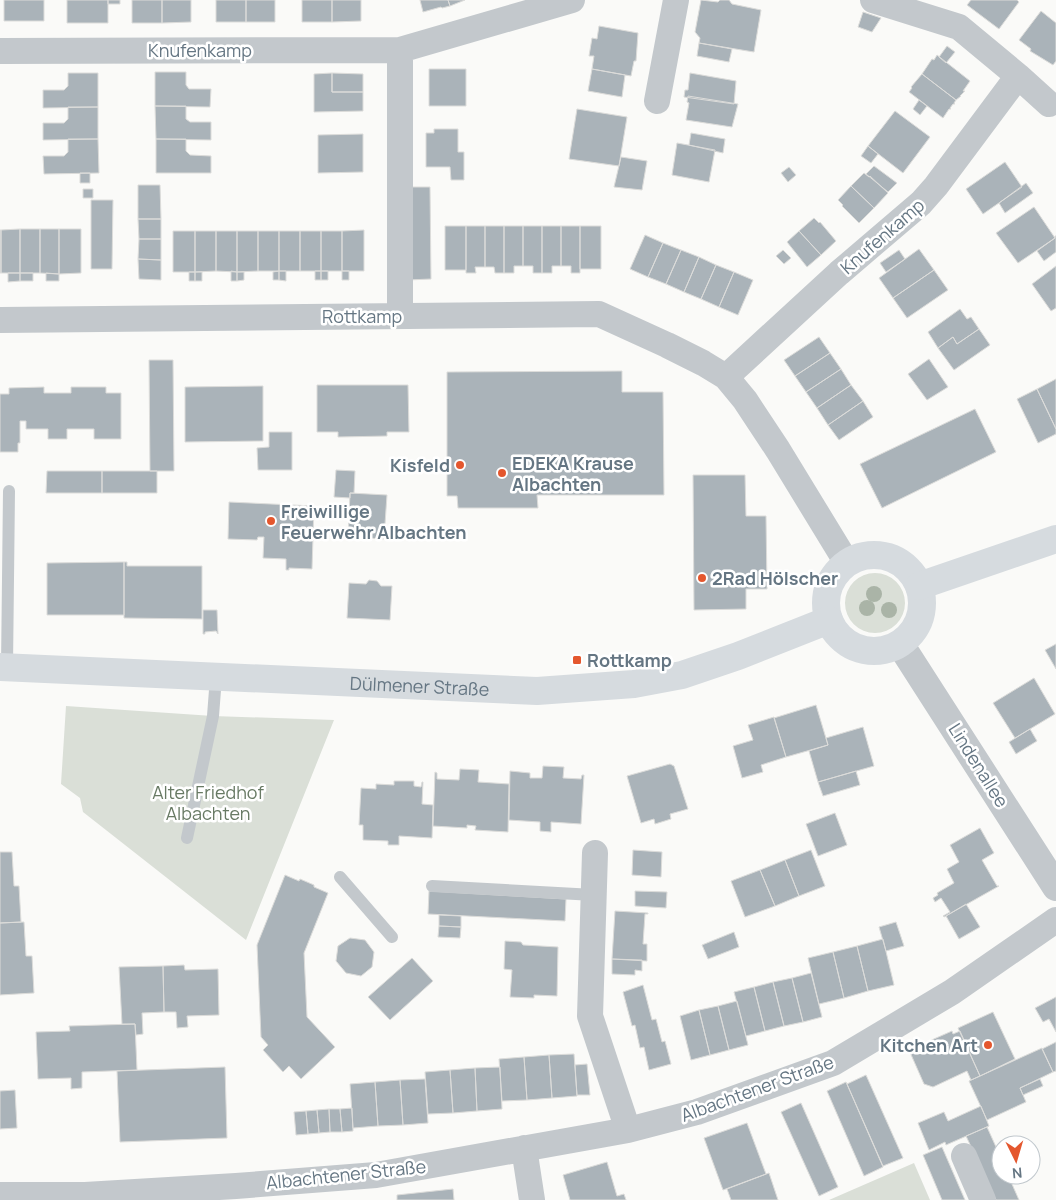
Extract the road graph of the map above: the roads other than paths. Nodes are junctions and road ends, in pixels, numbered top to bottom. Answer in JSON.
{"nodes":[{"id":1,"x":572,"y":0,"type":"edge"},
{"id":2,"x":676,"y":0,"type":"edge"},
{"id":3,"x":874,"y":0,"type":"edge"},
{"id":4,"x":400,"y":50,"type":"junction"},
{"id":5,"x":0,"y":51,"type":"edge"},
{"id":6,"x":1018,"y":76,"type":"junction"},
{"id":7,"x":658,"y":101,"type":"dead end"},
{"id":8,"x":1049,"y":104,"type":"dead end"},
{"id":9,"x":400,"y":316,"type":"junction"},
{"id":10,"x":0,"y":320,"type":"edge"},
{"id":11,"x":726,"y":377,"type":"junction"},
{"id":12,"x":10,"y":491,"type":"dead end"},
{"id":13,"x":1056,"y":539,"type":"edge"},
{"id":14,"x":847,"y":563,"type":"junction"},
{"id":15,"x":919,"y":586,"type":"junction"},
{"id":16,"x":829,"y":620,"type":"junction"},
{"id":17,"x":900,"y":644,"type":"junction"},
{"id":18,"x":3,"y":667,"type":"edge"},
{"id":19,"x":216,"y":676,"type":"junction"},
{"id":20,"x":187,"y":838,"type":"dead end"},
{"id":21,"x":595,"y":853,"type":"dead end"},
{"id":22,"x":340,"y":877,"type":"dead end"},
{"id":23,"x":432,"y":886,"type":"dead end"},
{"id":24,"x":1056,"y":888,"type":"edge"},
{"id":25,"x":594,"y":895,"type":"junction"},
{"id":26,"x":1056,"y":920,"type":"edge"},
{"id":27,"x":392,"y":937,"type":"dead end"},
{"id":28,"x":628,"y":1130,"type":"junction"},
{"id":29,"x":524,"y":1148,"type":"junction"},
{"id":30,"x":964,"y":1156,"type":"dead end"},
{"id":31,"x":236,"y":1193,"type":"edge"},
{"id":32,"x":0,"y":1195,"type":"edge"},
{"id":33,"x":532,"y":1200,"type":"edge"},
{"id":34,"x":983,"y":1200,"type":"edge"}],
"edges":[{"from":1,"to":4,"type":"street","name":"Knufenkamp"},
{"from":2,"to":7,"type":"street"},
{"from":3,"to":6,"type":"street"},
{"from":4,"to":5,"type":"street","name":"Knufenkamp"},
{"from":4,"to":9,"type":"street"},
{"from":6,"to":8,"type":"street"},
{"from":6,"to":11,"type":"street","name":"Knufenkamp"},
{"from":9,"to":10,"type":"street","name":"Rottkamp"},
{"from":9,"to":11,"type":"street","name":"Rottkamp"},
{"from":11,"to":14,"type":"street","name":"Rottkamp"},
{"from":12,"to":18,"type":"lane"},
{"from":13,"to":15,"type":"main road"},
{"from":14,"to":15,"type":"main road"},
{"from":14,"to":16,"type":"main road"},
{"from":15,"to":17,"type":"main road"},
{"from":16,"to":17,"type":"main road"},
{"from":16,"to":19,"type":"main road","name":"Dülmener Straße"},
{"from":17,"to":24,"type":"street","name":"Lindenallee"},
{"from":18,"to":19,"type":"main road","name":"Dülmener Straße"},
{"from":19,"to":20,"type":"lane"},
{"from":21,"to":25,"type":"street"},
{"from":22,"to":27,"type":"lane"},
{"from":23,"to":25,"type":"lane"},
{"from":25,"to":28,"type":"street"},
{"from":26,"to":28,"type":"street","name":"Albachtener Straße"},
{"from":28,"to":29,"type":"street","name":"Albachtener Straße"},
{"from":29,"to":31,"type":"street","name":"Albachtener Straße"},
{"from":29,"to":33,"type":"street"},
{"from":30,"to":34,"type":"street"},
{"from":31,"to":32,"type":"street","name":"Albachtener Straße"}]}
